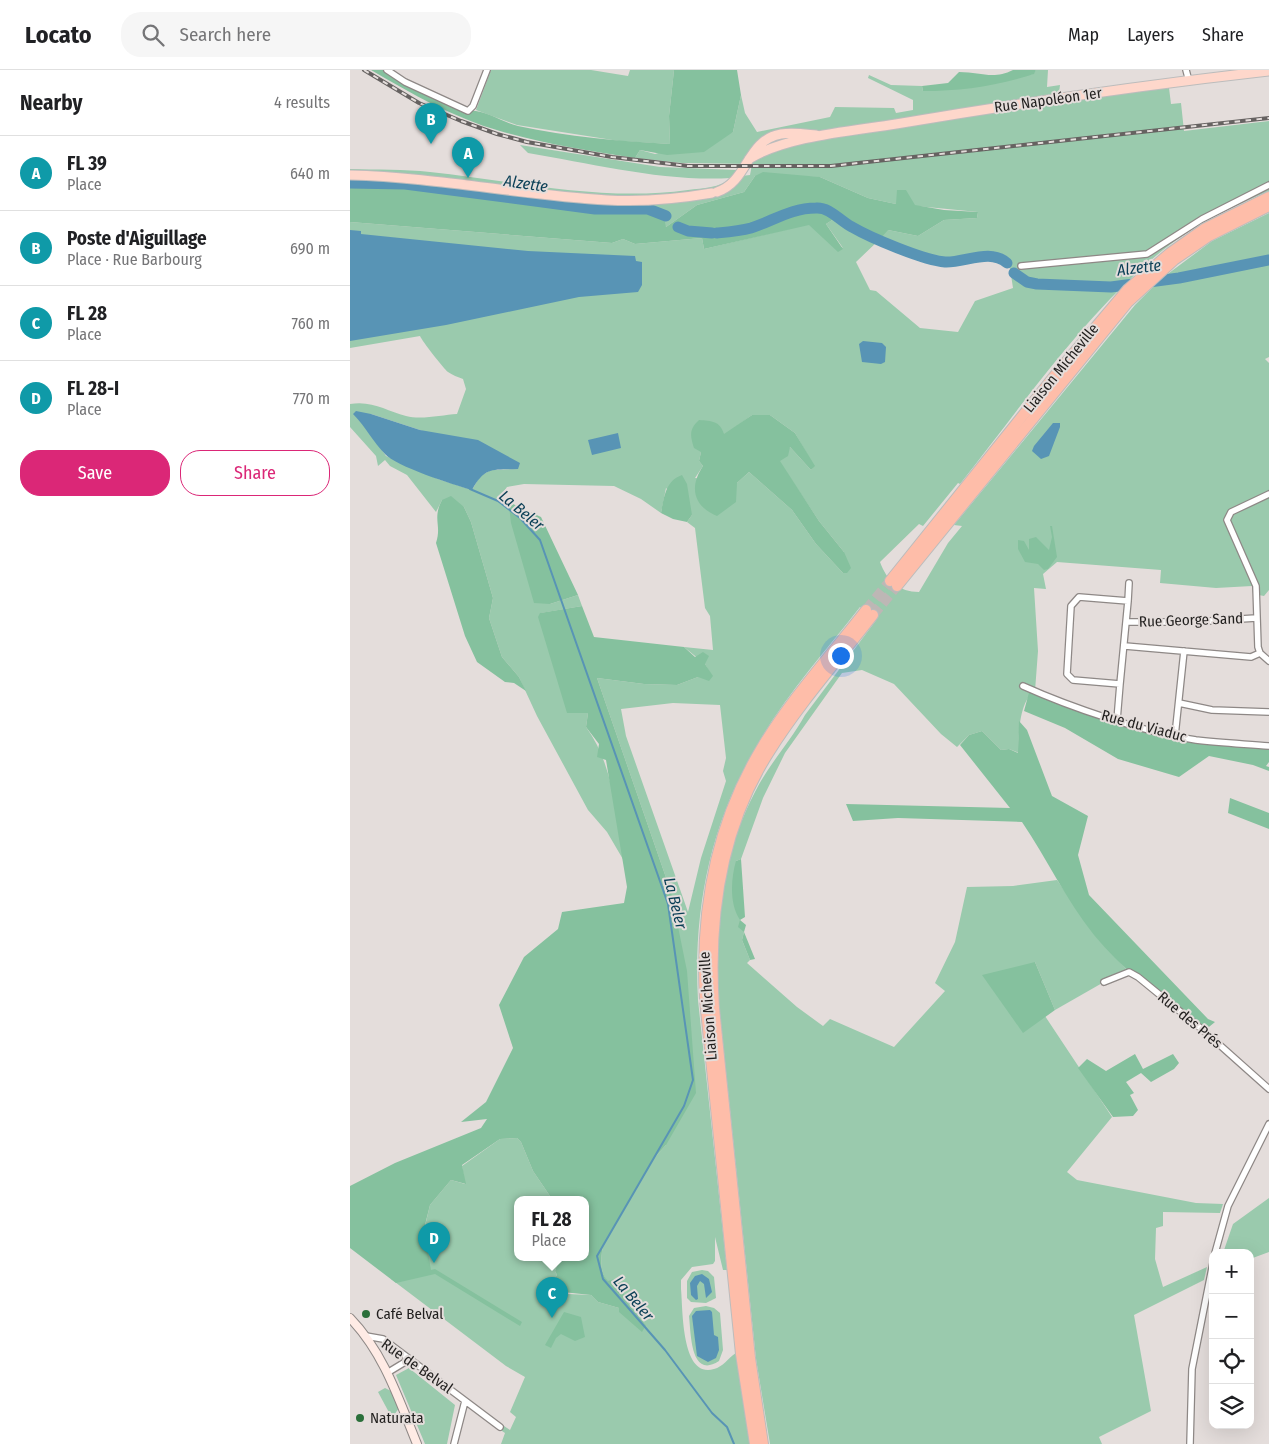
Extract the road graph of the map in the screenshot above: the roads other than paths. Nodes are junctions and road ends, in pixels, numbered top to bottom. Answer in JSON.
{"nodes":[{"id":1,"x":387,"y":70,"type":"edge"},
{"id":2,"x":488,"y":70,"type":"edge"},
{"id":3,"x":1186,"y":70,"type":"edge"},
{"id":4,"x":1269,"y":71,"type":"edge"},
{"id":5,"x":1189,"y":81,"type":"junction"},
{"id":6,"x":350,"y":175,"type":"edge"},
{"id":7,"x":1269,"y":185,"type":"edge"},
{"id":8,"x":1269,"y":197,"type":"edge"},
{"id":9,"x":1269,"y":206,"type":"edge"},
{"id":10,"x":1021,"y":266,"type":"dead end"},
{"id":11,"x":1140,"y":283,"type":"junction"},
{"id":12,"x":1269,"y":494,"type":"edge"},
{"id":13,"x":1129,"y":583,"type":"dead end"},
{"id":14,"x":1128,"y":601,"type":"junction"},
{"id":15,"x":1256,"y":618,"type":"junction"},
{"id":16,"x":1126,"y":622,"type":"junction"},
{"id":17,"x":1124,"y":646,"type":"junction"},
{"id":18,"x":1184,"y":651,"type":"junction"},
{"id":19,"x":1260,"y":653,"type":"junction"},
{"id":20,"x":1269,"y":661,"type":"edge"},
{"id":21,"x":1120,"y":684,"type":"junction"},
{"id":22,"x":1023,"y":686,"type":"dead end"},
{"id":23,"x":1179,"y":703,"type":"junction"},
{"id":24,"x":1269,"y":712,"type":"edge"},
{"id":25,"x":1117,"y":720,"type":"junction"},
{"id":26,"x":1175,"y":736,"type":"junction"},
{"id":27,"x":1269,"y":746,"type":"edge"},
{"id":28,"x":1104,"y":982,"type":"dead end"},
{"id":29,"x":1269,"y":1089,"type":"edge"},
{"id":30,"x":1269,"y":1124,"type":"edge"},
{"id":31,"x":1216,"y":1249,"type":"edge"},
{"id":32,"x":1209,"y":1283,"type":"edge"},
{"id":33,"x":350,"y":1318,"type":"edge"},
{"id":34,"x":366,"y":1336,"type":"junction"},
{"id":35,"x":410,"y":1359,"type":"junction"},
{"id":36,"x":388,"y":1373,"type":"junction"},
{"id":37,"x":465,"y":1401,"type":"junction"},
{"id":38,"x":500,"y":1427,"type":"dead end"},
{"id":39,"x":417,"y":1444,"type":"edge"},
{"id":40,"x":454,"y":1444,"type":"edge"},
{"id":41,"x":755,"y":1444,"type":"edge"},
{"id":42,"x":763,"y":1444,"type":"edge"},
{"id":43,"x":1190,"y":1444,"type":"edge"}],
"edges":[{"from":1,"to":2,"type":"street"},
{"from":3,"to":5,"type":"street"},
{"from":4,"to":5,"type":"main road","name":"Rue Napoléon 1er"},
{"from":5,"to":6,"type":"main road","name":"Rue Napoléon 1er"},
{"from":7,"to":10,"type":"street"},
{"from":8,"to":11,"type":"highway","name":"Liaison Micheville"},
{"from":9,"to":11,"type":"highway","name":"Liaison Micheville"},
{"from":11,"to":11,"type":"highway","name":"Liaison Micheville"},
{"from":12,"to":15,"type":"street"},
{"from":13,"to":14,"type":"street","name":"Rue George Sand"},
{"from":14,"to":16,"type":"street","name":"Rue George Sand"},
{"from":14,"to":21,"type":"street","name":"Rue George Sand"},
{"from":15,"to":16,"type":"street","name":"Rue George Sand"},
{"from":15,"to":19,"type":"street"},
{"from":16,"to":17,"type":"street","name":"Rue George Sand"},
{"from":17,"to":18,"type":"street"},
{"from":17,"to":21,"type":"street","name":"Rue George Sand"},
{"from":18,"to":19,"type":"street"},
{"from":18,"to":23,"type":"street"},
{"from":19,"to":20,"type":"street"},
{"from":21,"to":25,"type":"street","name":"Rue George Sand"},
{"from":22,"to":25,"type":"street","name":"Rue du Viaduc"},
{"from":23,"to":24,"type":"street"},
{"from":23,"to":26,"type":"street"},
{"from":25,"to":26,"type":"street","name":"Rue du Viaduc"},
{"from":26,"to":27,"type":"street","name":"Rue du Viaduc"},
{"from":28,"to":29,"type":"street","name":"Rue des Prés"},
{"from":30,"to":31,"type":"street"},
{"from":32,"to":43,"type":"street"},
{"from":33,"to":34,"type":"main road","name":"Rue de Belval"},
{"from":34,"to":35,"type":"street","name":"Rue de Belval"},
{"from":34,"to":36,"type":"main road","name":"Rue de Belval"},
{"from":35,"to":36,"type":"street"},
{"from":35,"to":37,"type":"street","name":"Rue de Belval"},
{"from":36,"to":39,"type":"main road","name":"Rue de Belval"},
{"from":37,"to":38,"type":"street","name":"Rue de Belval"},
{"from":37,"to":40,"type":"street","name":"Rue de Belval"},
{"from":41,"to":42,"type":"highway","name":"Liaison Micheville"}]}
